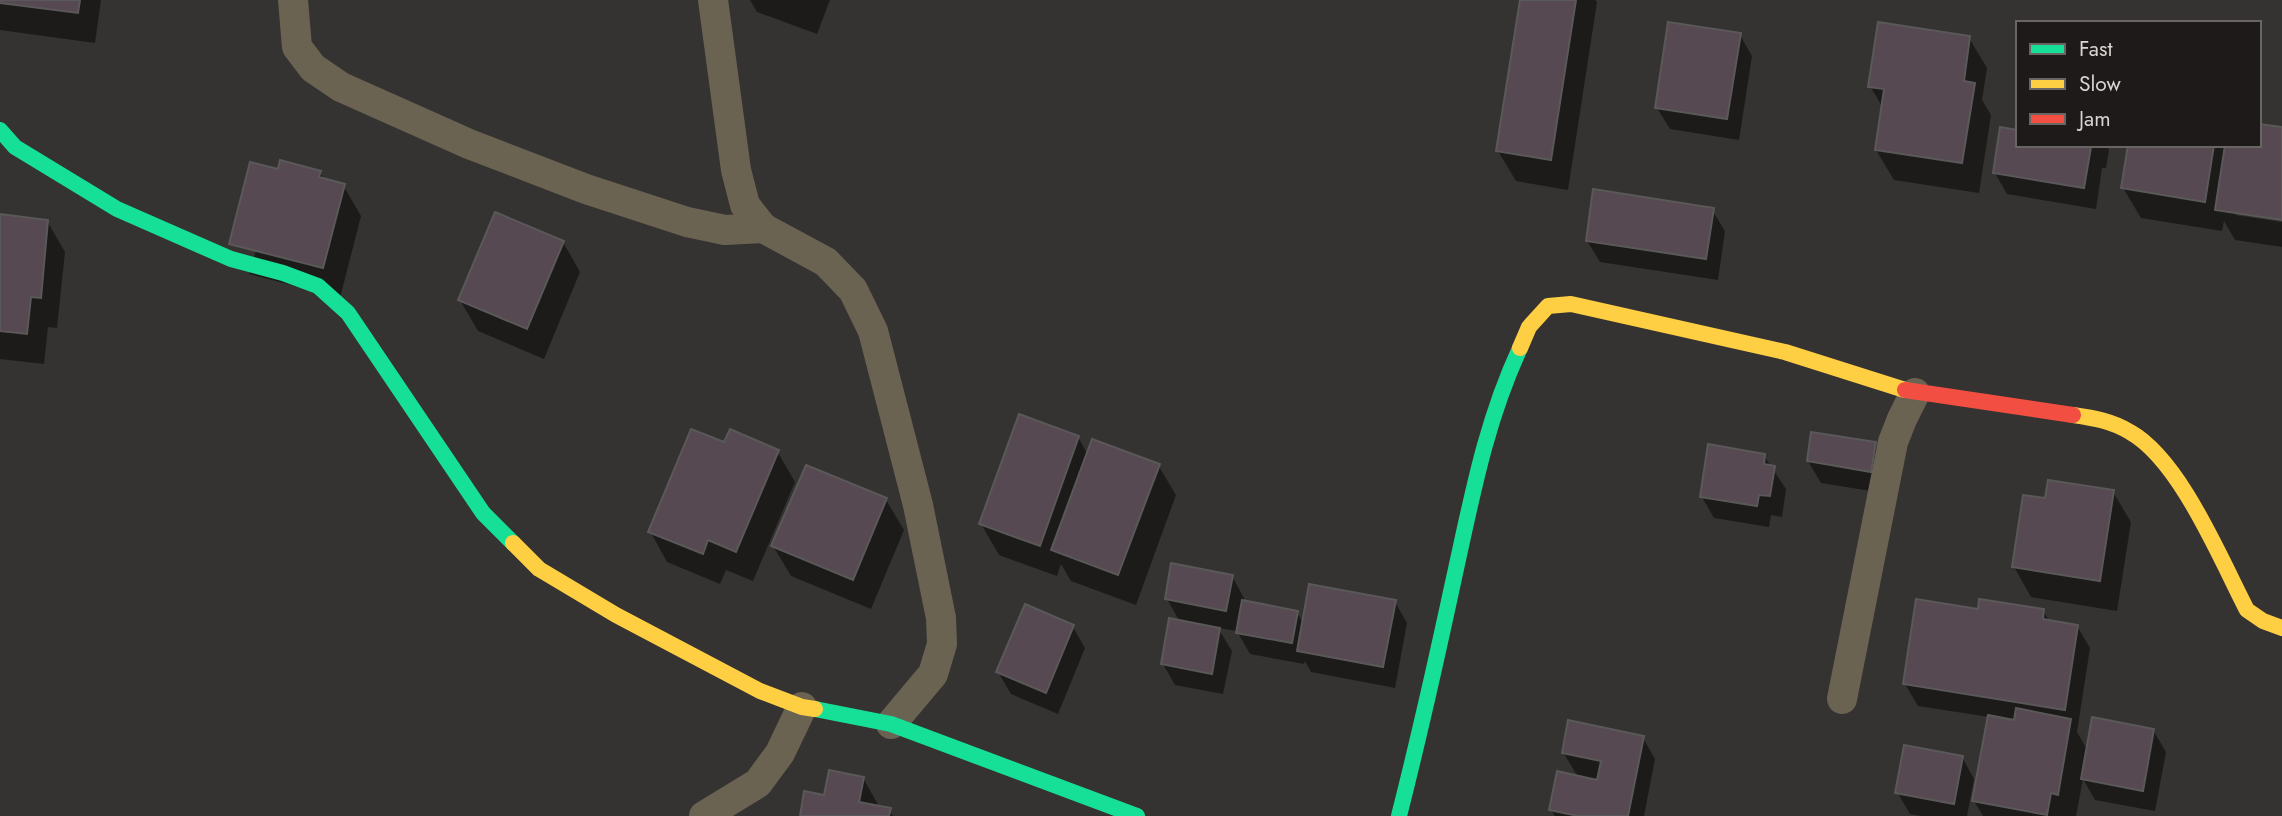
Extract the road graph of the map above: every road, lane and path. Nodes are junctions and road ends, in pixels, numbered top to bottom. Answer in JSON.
{"nodes":[{"id":1,"x":293,"y":0,"type":"edge"},
{"id":2,"x":713,"y":0,"type":"edge"},
{"id":3,"x":0,"y":131,"type":"edge"},
{"id":4,"x":763,"y":228,"type":"junction"},
{"id":5,"x":1916,"y":393,"type":"junction"},
{"id":6,"x":2282,"y":628,"type":"edge"},
{"id":7,"x":1842,"y":699,"type":"dead end"},
{"id":8,"x":802,"y":706,"type":"junction"},
{"id":9,"x":891,"y":724,"type":"junction"},
{"id":10,"x":1085,"y":806,"type":"edge"},
{"id":11,"x":704,"y":816,"type":"edge"},
{"id":12,"x":1137,"y":816,"type":"edge"},
{"id":13,"x":1399,"y":816,"type":"edge"}],
"edges":[{"from":1,"to":4,"type":"street"},
{"from":2,"to":4,"type":"street"},
{"from":3,"to":8,"type":"street"},
{"from":4,"to":9,"type":"street"},
{"from":5,"to":6,"type":"street"},
{"from":5,"to":7,"type":"street"},
{"from":5,"to":13,"type":"street"},
{"from":8,"to":9,"type":"street"},
{"from":8,"to":11,"type":"street"},
{"from":9,"to":10,"type":"street"},
{"from":10,"to":12,"type":"street"}]}
